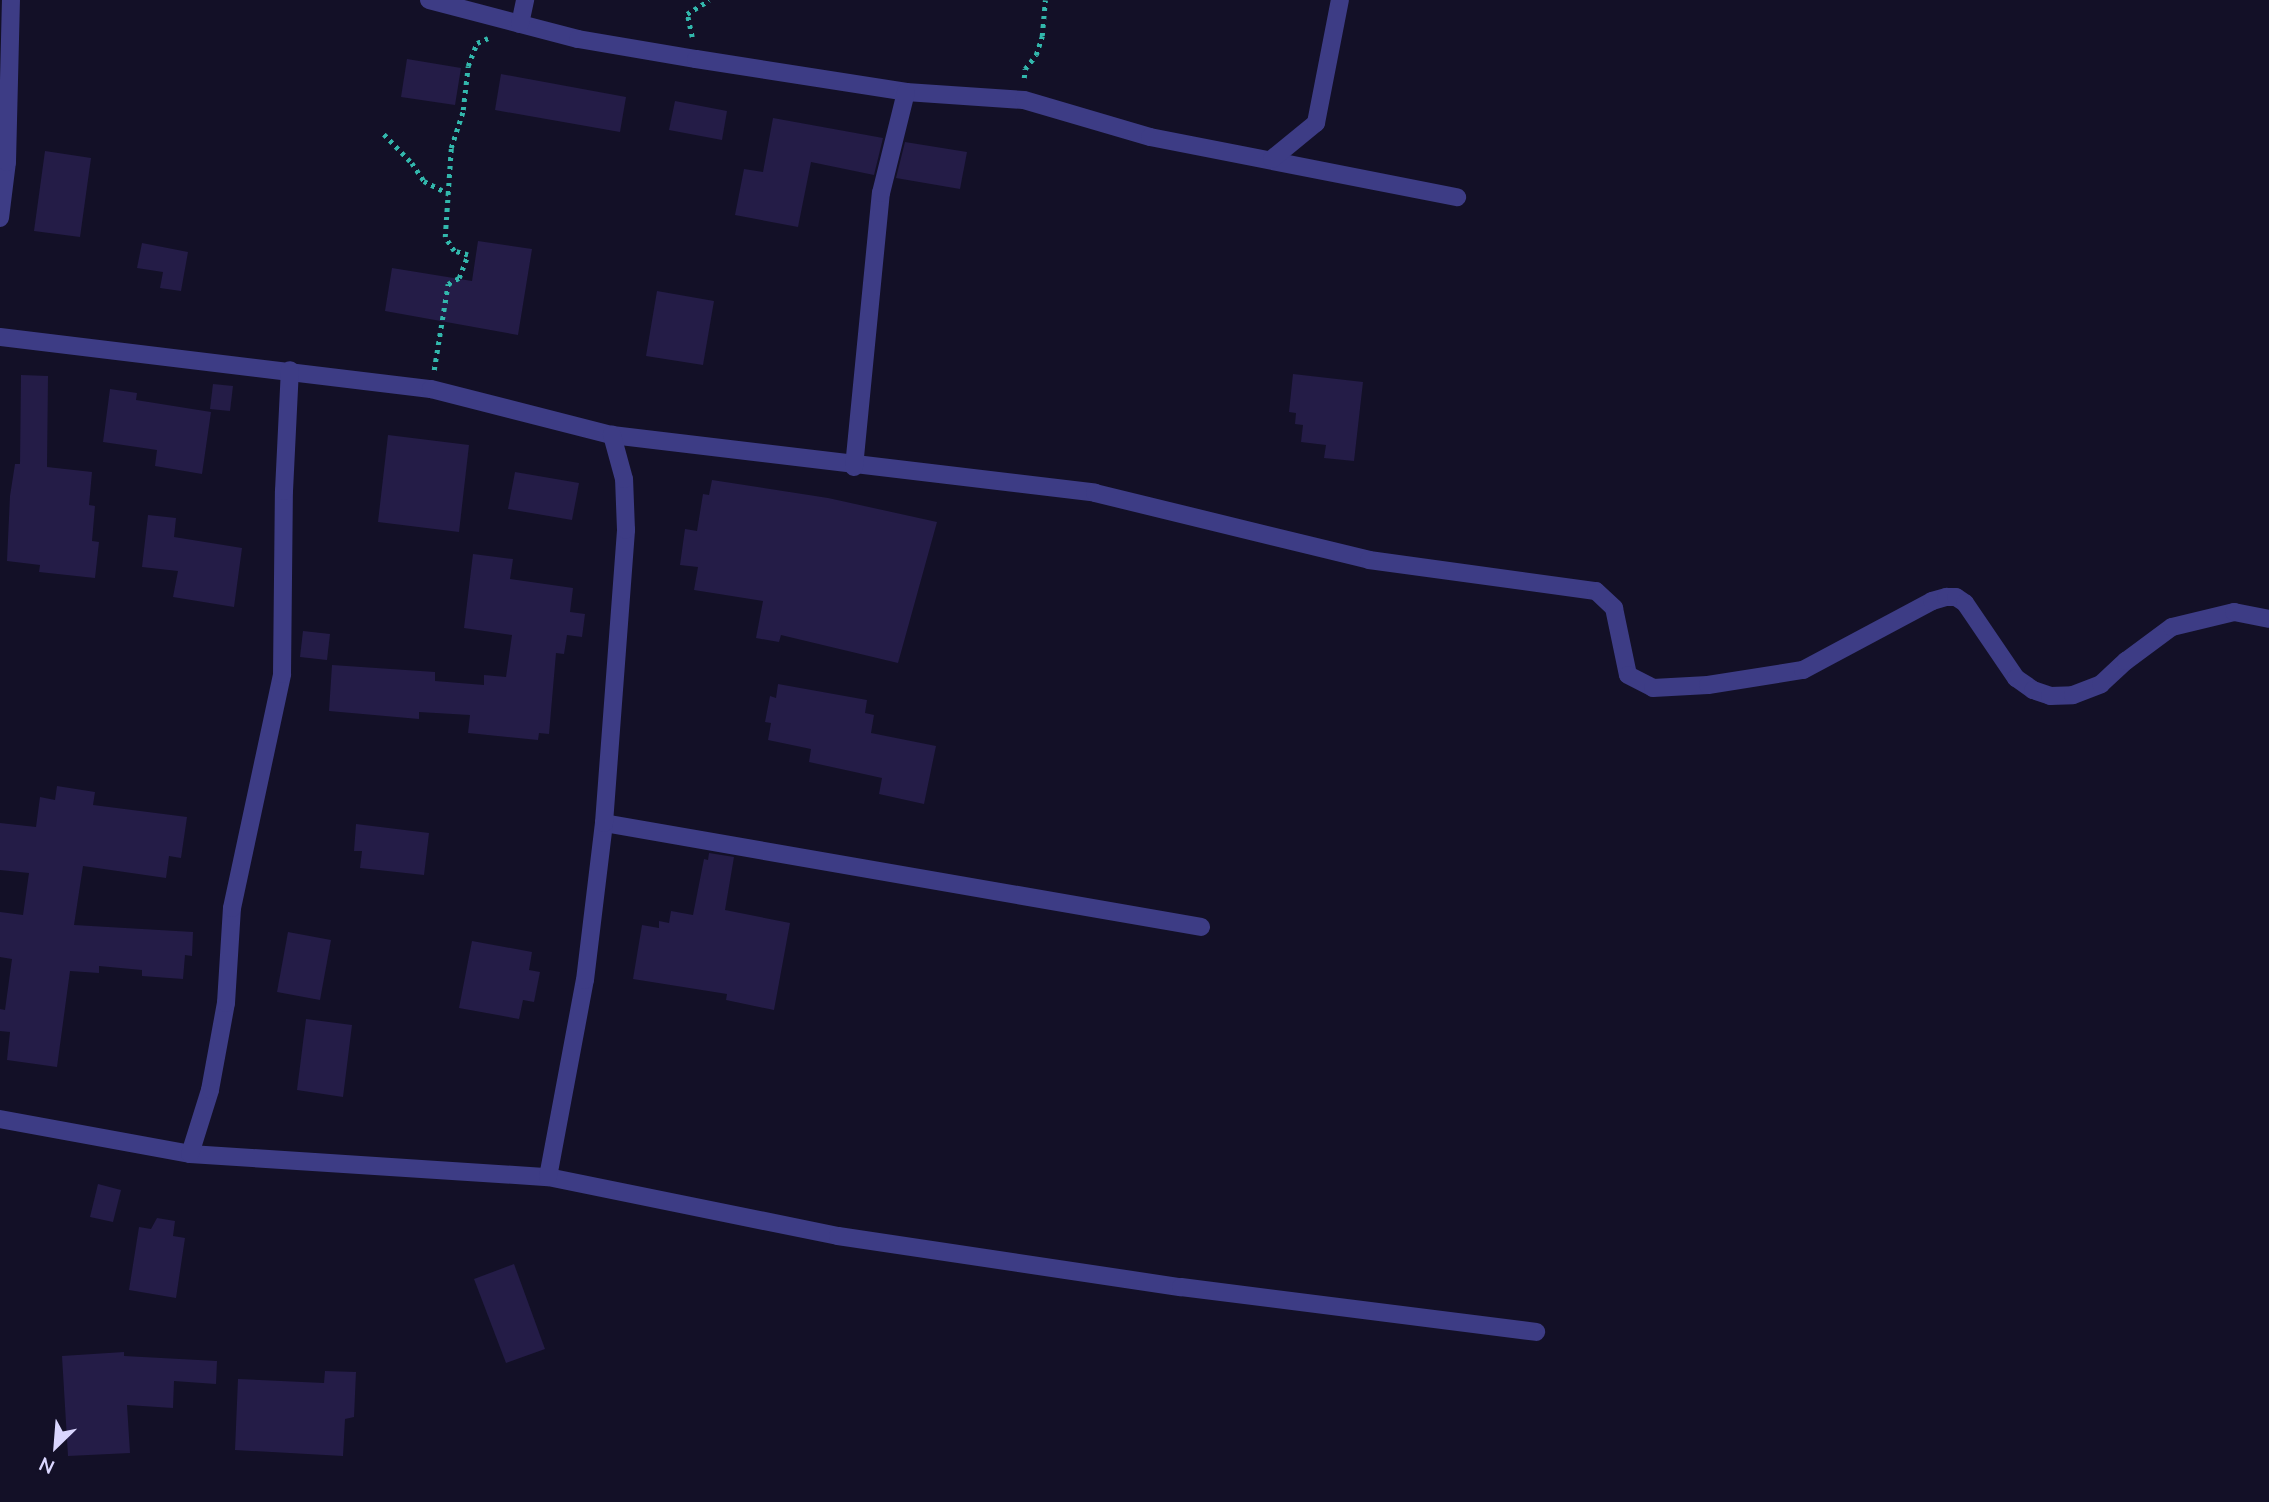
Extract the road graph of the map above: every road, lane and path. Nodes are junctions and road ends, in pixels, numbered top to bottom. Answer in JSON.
{"nodes":[{"id":1,"x":11,"y":0,"type":"edge"},
{"id":2,"x":429,"y":0,"type":"edge"},
{"id":3,"x":525,"y":0,"type":"edge"},
{"id":4,"x":709,"y":0,"type":"edge"},
{"id":5,"x":1045,"y":0,"type":"edge"},
{"id":6,"x":1340,"y":0,"type":"edge"},
{"id":7,"x":520,"y":24,"type":"junction"},
{"id":8,"x":696,"y":59,"type":"junction"},
{"id":9,"x":906,"y":92,"type":"junction"},
{"id":10,"x":1024,"y":100,"type":"junction"},
{"id":11,"x":384,"y":134,"type":"dead end"},
{"id":12,"x":1272,"y":159,"type":"junction"},
{"id":13,"x":449,"y":194,"type":"junction"},
{"id":14,"x":1457,"y":197,"type":"dead end"},
{"id":15,"x":0,"y":218,"type":"edge"},
{"id":16,"x":0,"y":337,"type":"edge"},
{"id":17,"x":290,"y":370,"type":"junction"},
{"id":18,"x":431,"y":388,"type":"junction"},
{"id":19,"x":612,"y":435,"type":"junction"},
{"id":20,"x":854,"y":467,"type":"junction"},
{"id":21,"x":2269,"y":619,"type":"edge"},
{"id":22,"x":604,"y":822,"type":"junction"},
{"id":23,"x":1201,"y":927,"type":"dead end"},
{"id":24,"x":0,"y":1119,"type":"edge"},
{"id":25,"x":190,"y":1154,"type":"junction"},
{"id":26,"x":548,"y":1177,"type":"junction"},
{"id":27,"x":1536,"y":1332,"type":"dead end"}],
"edges":[{"from":1,"to":15,"type":"street"},
{"from":2,"to":7,"type":"street"},
{"from":3,"to":7,"type":"street"},
{"from":4,"to":8,"type":"path"},
{"from":5,"to":10,"type":"path"},
{"from":6,"to":12,"type":"street"},
{"from":7,"to":8,"type":"street"},
{"from":7,"to":13,"type":"path"},
{"from":8,"to":9,"type":"street"},
{"from":9,"to":10,"type":"street"},
{"from":9,"to":20,"type":"street"},
{"from":10,"to":12,"type":"street"},
{"from":11,"to":13,"type":"path"},
{"from":12,"to":14,"type":"street"},
{"from":13,"to":18,"type":"path"},
{"from":16,"to":17,"type":"street"},
{"from":17,"to":18,"type":"street"},
{"from":17,"to":25,"type":"street"},
{"from":18,"to":19,"type":"street"},
{"from":19,"to":20,"type":"street"},
{"from":19,"to":22,"type":"street"},
{"from":20,"to":21,"type":"street"},
{"from":22,"to":23,"type":"street"},
{"from":22,"to":26,"type":"street"},
{"from":24,"to":25,"type":"street"},
{"from":25,"to":26,"type":"street"},
{"from":26,"to":27,"type":"street"}]}
